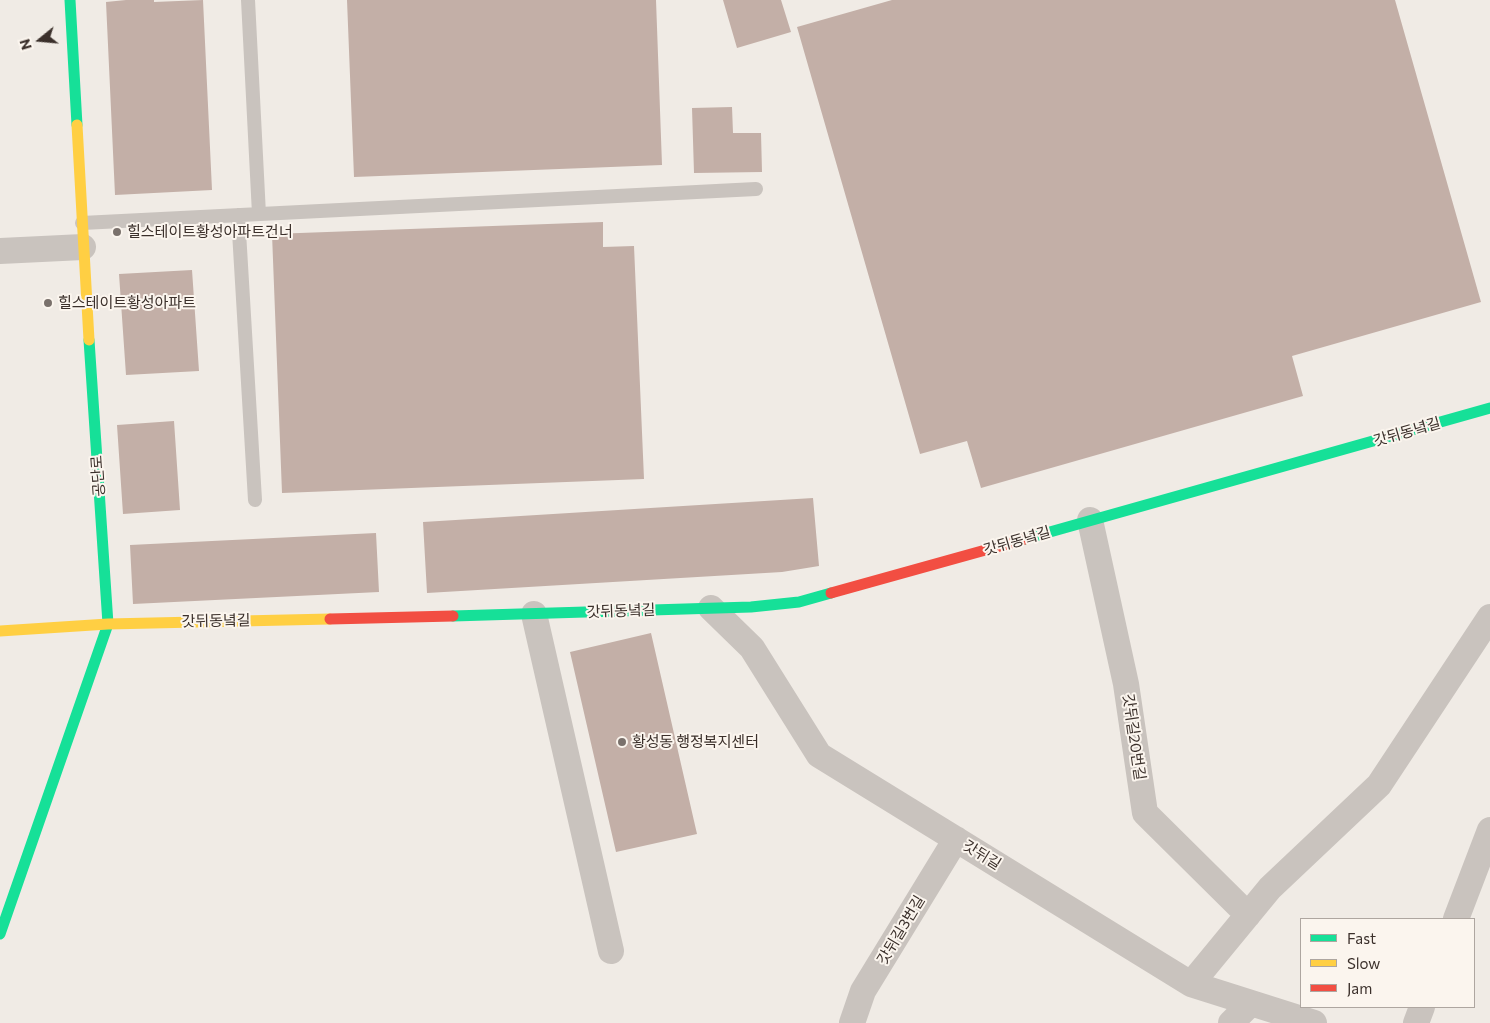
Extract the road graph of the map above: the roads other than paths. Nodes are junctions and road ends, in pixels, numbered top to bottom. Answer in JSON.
{"nodes":[{"id":1,"x":70,"y":0,"type":"edge"},
{"id":2,"x":248,"y":0,"type":"edge"},
{"id":3,"x":756,"y":189,"type":"dead end"},
{"id":4,"x":259,"y":214,"type":"junction"},
{"id":5,"x":238,"y":215,"type":"junction"},
{"id":6,"x":82,"y":235,"type":"junction"},
{"id":7,"x":0,"y":251,"type":"edge"},
{"id":8,"x":1490,"y":408,"type":"edge"},
{"id":9,"x":255,"y":500,"type":"dead end"},
{"id":10,"x":1090,"y":520,"type":"junction"},
{"id":11,"x":711,"y":608,"type":"junction"},
{"id":12,"x":534,"y":614,"type":"junction"},
{"id":13,"x":1490,"y":617,"type":"edge"},
{"id":14,"x":108,"y":624,"type":"junction"},
{"id":15,"x":0,"y":631,"type":"edge"},
{"id":16,"x":1490,"y":830,"type":"edge"},
{"id":17,"x":956,"y":839,"type":"junction"},
{"id":18,"x":1248,"y":915,"type":"junction"},
{"id":19,"x":1456,"y":918,"type":"edge"},
{"id":20,"x":0,"y":934,"type":"edge"},
{"id":21,"x":611,"y":952,"type":"dead end"},
{"id":22,"x":1191,"y":984,"type":"junction"},
{"id":23,"x":1251,"y":1003,"type":"junction"},
{"id":24,"x":1422,"y":1008,"type":"edge"},
{"id":25,"x":852,"y":1023,"type":"edge"},
{"id":26,"x":1231,"y":1023,"type":"edge"},
{"id":27,"x":1314,"y":1023,"type":"edge"},
{"id":28,"x":1416,"y":1023,"type":"edge"}],
"edges":[{"from":1,"to":6,"type":"street","name":"공단로"},
{"from":2,"to":4,"type":"lane"},
{"from":3,"to":4,"type":"lane"},
{"from":4,"to":5,"type":"lane"},
{"from":5,"to":6,"type":"lane"},
{"from":5,"to":9,"type":"lane"},
{"from":6,"to":7,"type":"street"},
{"from":6,"to":14,"type":"street","name":"공단로"},
{"from":8,"to":10,"type":"street","name":"갓뒤동녘길"},
{"from":10,"to":11,"type":"street","name":"갓뒤동녘길"},
{"from":10,"to":18,"type":"street","name":"갓뒤길20번길"},
{"from":11,"to":12,"type":"street","name":"갓뒤동녘길"},
{"from":11,"to":17,"type":"street","name":"갓뒤길"},
{"from":12,"to":14,"type":"street","name":"갓뒤동녘길"},
{"from":12,"to":21,"type":"street"},
{"from":13,"to":18,"type":"street"},
{"from":14,"to":15,"type":"street","name":"갓뒤동녘길"},
{"from":14,"to":20,"type":"street","name":"공단로"},
{"from":16,"to":19,"type":"street"},
{"from":17,"to":22,"type":"street","name":"갓뒤길"},
{"from":17,"to":25,"type":"street","name":"갓뒤길3번길"},
{"from":18,"to":22,"type":"street"},
{"from":22,"to":23,"type":"street","name":"갓뒤길"},
{"from":23,"to":26,"type":"street"},
{"from":23,"to":27,"type":"street","name":"갓뒤길"},
{"from":24,"to":28,"type":"street"}]}
